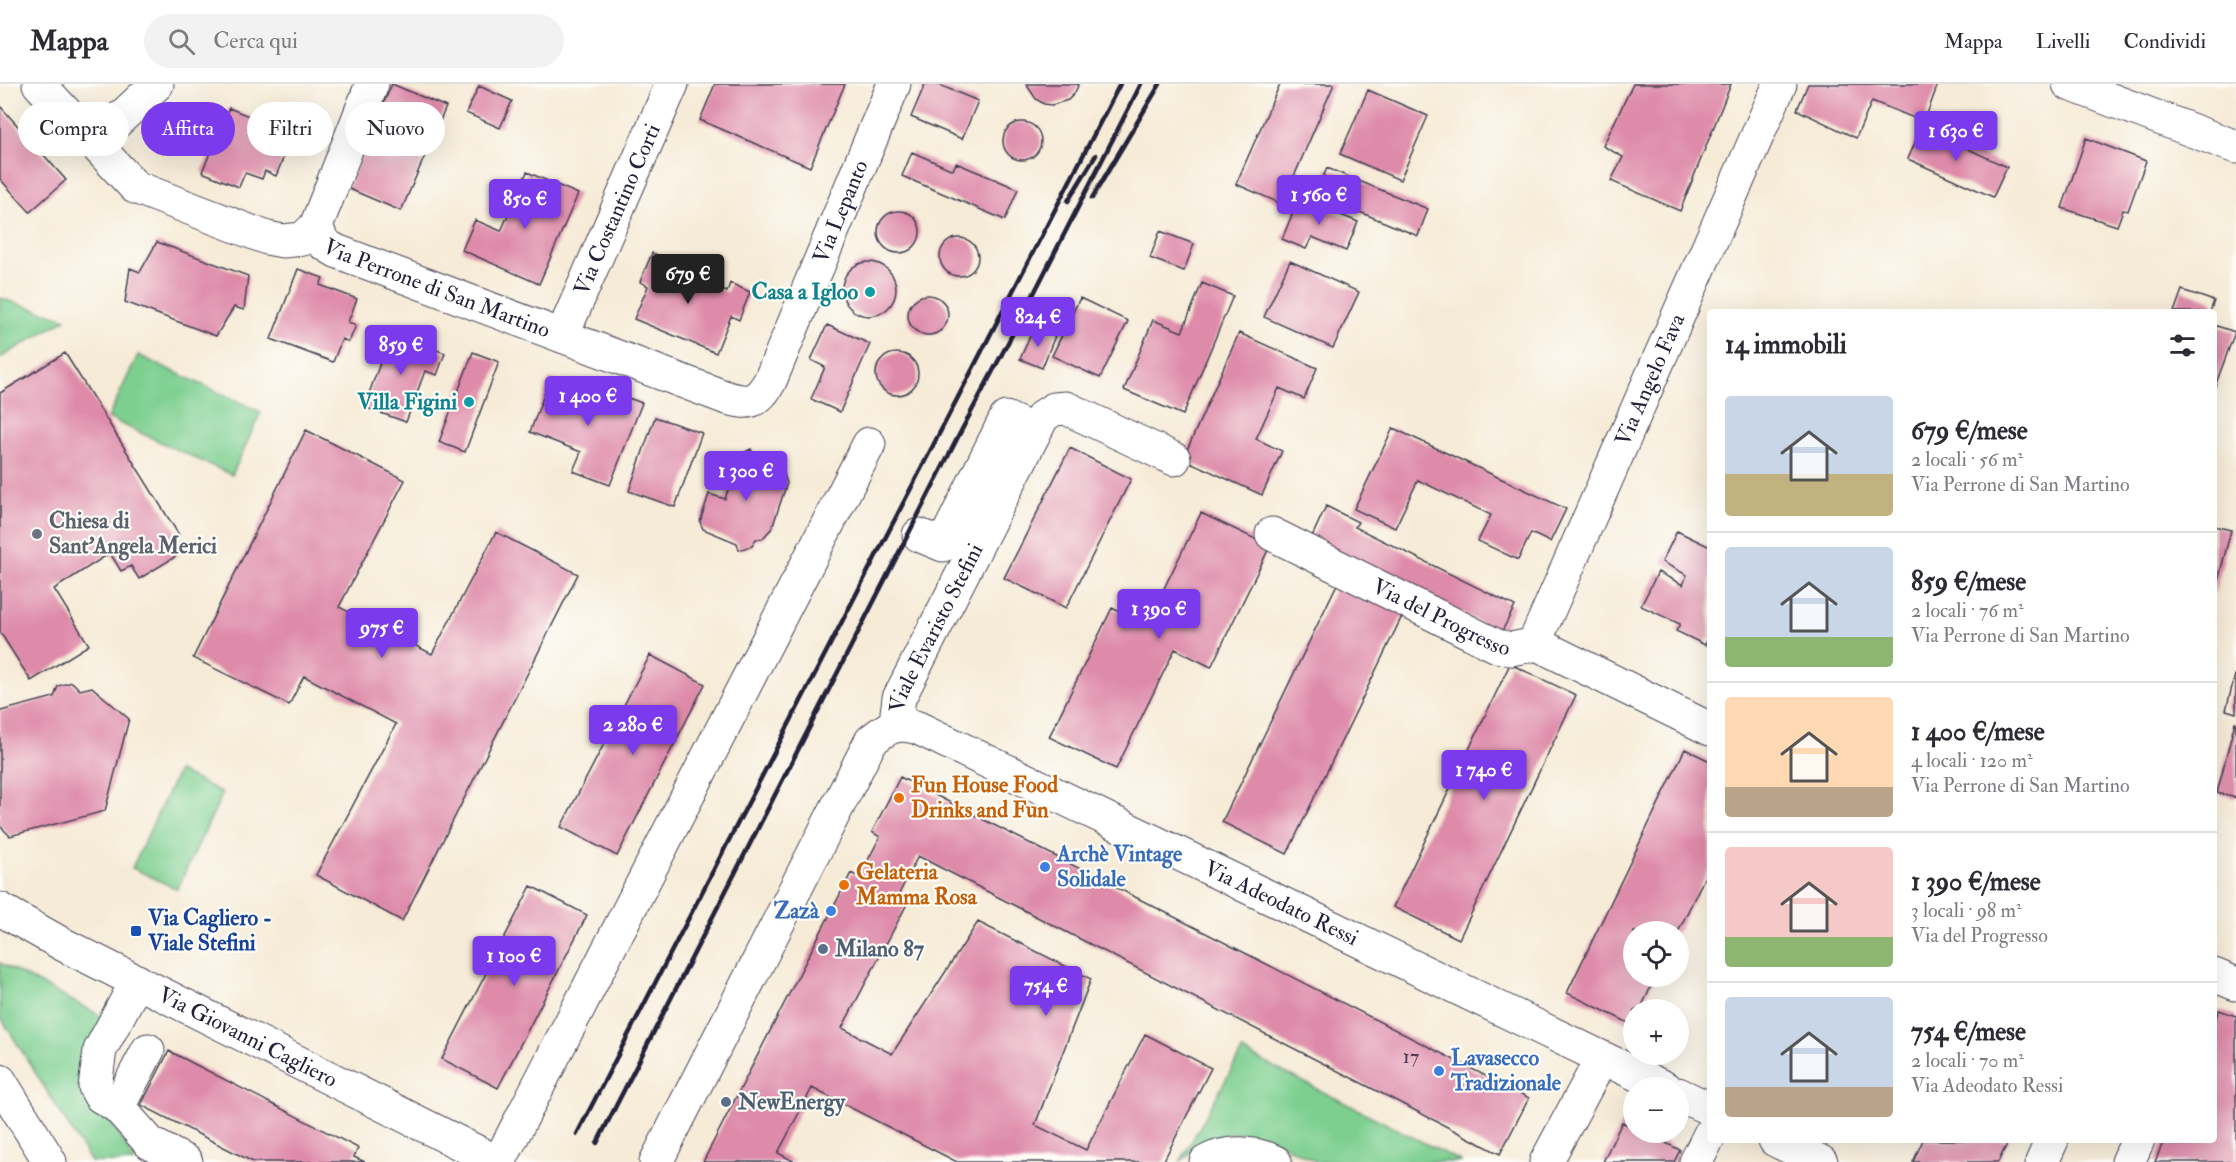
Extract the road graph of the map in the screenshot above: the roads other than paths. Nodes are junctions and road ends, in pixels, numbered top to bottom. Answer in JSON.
{"nodes":[{"id":1,"x":39,"y":84,"type":"edge"},
{"id":2,"x":157,"y":84,"type":"edge"},
{"id":3,"x":372,"y":84,"type":"edge"},
{"id":4,"x":672,"y":84,"type":"edge"},
{"id":5,"x":894,"y":84,"type":"edge"},
{"id":6,"x":1780,"y":84,"type":"edge"},
{"id":7,"x":2069,"y":84,"type":"edge"},
{"id":8,"x":56,"y":102,"type":"edge"},
{"id":9,"x":129,"y":110,"type":"edge"},
{"id":10,"x":2236,"y":147,"type":"edge"},
{"id":11,"x":106,"y":156,"type":"edge"},
{"id":12,"x":316,"y":226,"type":"junction"},
{"id":13,"x":562,"y":336,"type":"junction"},
{"id":14,"x":753,"y":400,"type":"joint"},
{"id":15,"x":1044,"y":420,"type":"junction"},
{"id":16,"x":869,"y":444,"type":"dead end"},
{"id":17,"x":1174,"y":459,"type":"dead end"},
{"id":18,"x":919,"y":534,"type":"dead end"},
{"id":19,"x":1272,"y":534,"type":"dead end"},
{"id":20,"x":1537,"y":644,"type":"junction"},
{"id":21,"x":898,"y":724,"type":"junction"},
{"id":22,"x":1707,"y":728,"type":"edge"},
{"id":23,"x":0,"y":909,"type":"edge"},
{"id":24,"x":2217,"y":976,"type":"edge"},
{"id":25,"x":137,"y":981,"type":"junction"},
{"id":26,"x":2236,"y":984,"type":"edge"},
{"id":27,"x":147,"y":1050,"type":"dead end"},
{"id":28,"x":1602,"y":1058,"type":"junction"},
{"id":29,"x":1642,"y":1077,"type":"edge"},
{"id":30,"x":0,"y":1082,"type":"edge"},
{"id":31,"x":1689,"y":1099,"type":"edge"},
{"id":32,"x":118,"y":1107,"type":"junction"},
{"id":33,"x":1707,"y":1108,"type":"edge"},
{"id":34,"x":1707,"y":1140,"type":"edge"},
{"id":35,"x":2051,"y":1143,"type":"edge"},
{"id":36,"x":2137,"y":1143,"type":"edge"},
{"id":37,"x":1784,"y":1150,"type":"edge"},
{"id":38,"x":50,"y":1162,"type":"edge"},
{"id":39,"x":186,"y":1162,"type":"edge"},
{"id":40,"x":498,"y":1162,"type":"edge"},
{"id":41,"x":656,"y":1162,"type":"edge"},
{"id":42,"x":1206,"y":1162,"type":"edge"},
{"id":43,"x":1275,"y":1162,"type":"edge"},
{"id":44,"x":1546,"y":1162,"type":"edge"},
{"id":45,"x":1696,"y":1162,"type":"edge"},
{"id":46,"x":1821,"y":1162,"type":"edge"},
{"id":47,"x":2042,"y":1162,"type":"edge"},
{"id":48,"x":2128,"y":1162,"type":"edge"}],
"edges":[{"from":1,"to":8,"type":"street"},
{"from":2,"to":9,"type":"street"},
{"from":3,"to":12,"type":"street"},
{"from":4,"to":13,"type":"street","name":"Via Costantino Corti"},
{"from":5,"to":14,"type":"street","name":"Via Lepanto"},
{"from":6,"to":20,"type":"street","name":"Via Angelo Fava"},
{"from":7,"to":10,"type":"street"},
{"from":11,"to":12,"type":"street","name":"Via Perrone di San Martino"},
{"from":12,"to":13,"type":"street","name":"Via Perrone di San Martino"},
{"from":13,"to":14,"type":"street","name":"Via Perrone di San Martino"},
{"from":15,"to":17,"type":"street"},
{"from":15,"to":18,"type":"street"},
{"from":15,"to":21,"type":"street","name":"Viale Evaristo Stefini"},
{"from":16,"to":40,"type":"street"},
{"from":19,"to":20,"type":"street","name":"Via del Progresso"},
{"from":20,"to":22,"type":"street","name":"Via del Progresso"},
{"from":21,"to":28,"type":"street","name":"Via Adeodato Ressi"},
{"from":21,"to":41,"type":"street","name":"Viale Evaristo Stefini"},
{"from":23,"to":25,"type":"street","name":"Via Giovanni Cagliero"},
{"from":24,"to":26,"type":"street"},
{"from":25,"to":32,"type":"street"},
{"from":25,"to":40,"type":"street","name":"Via Giovanni Cagliero"},
{"from":27,"to":32,"type":"street"},
{"from":28,"to":29,"type":"street","name":"Via Adeodato Ressi"},
{"from":28,"to":44,"type":"street"},
{"from":30,"to":38,"type":"street"},
{"from":31,"to":33,"type":"street"},
{"from":32,"to":39,"type":"street"},
{"from":34,"to":45,"type":"street"},
{"from":35,"to":47,"type":"street"},
{"from":36,"to":48,"type":"street"},
{"from":37,"to":46,"type":"street"},
{"from":42,"to":43,"type":"street"}]}
